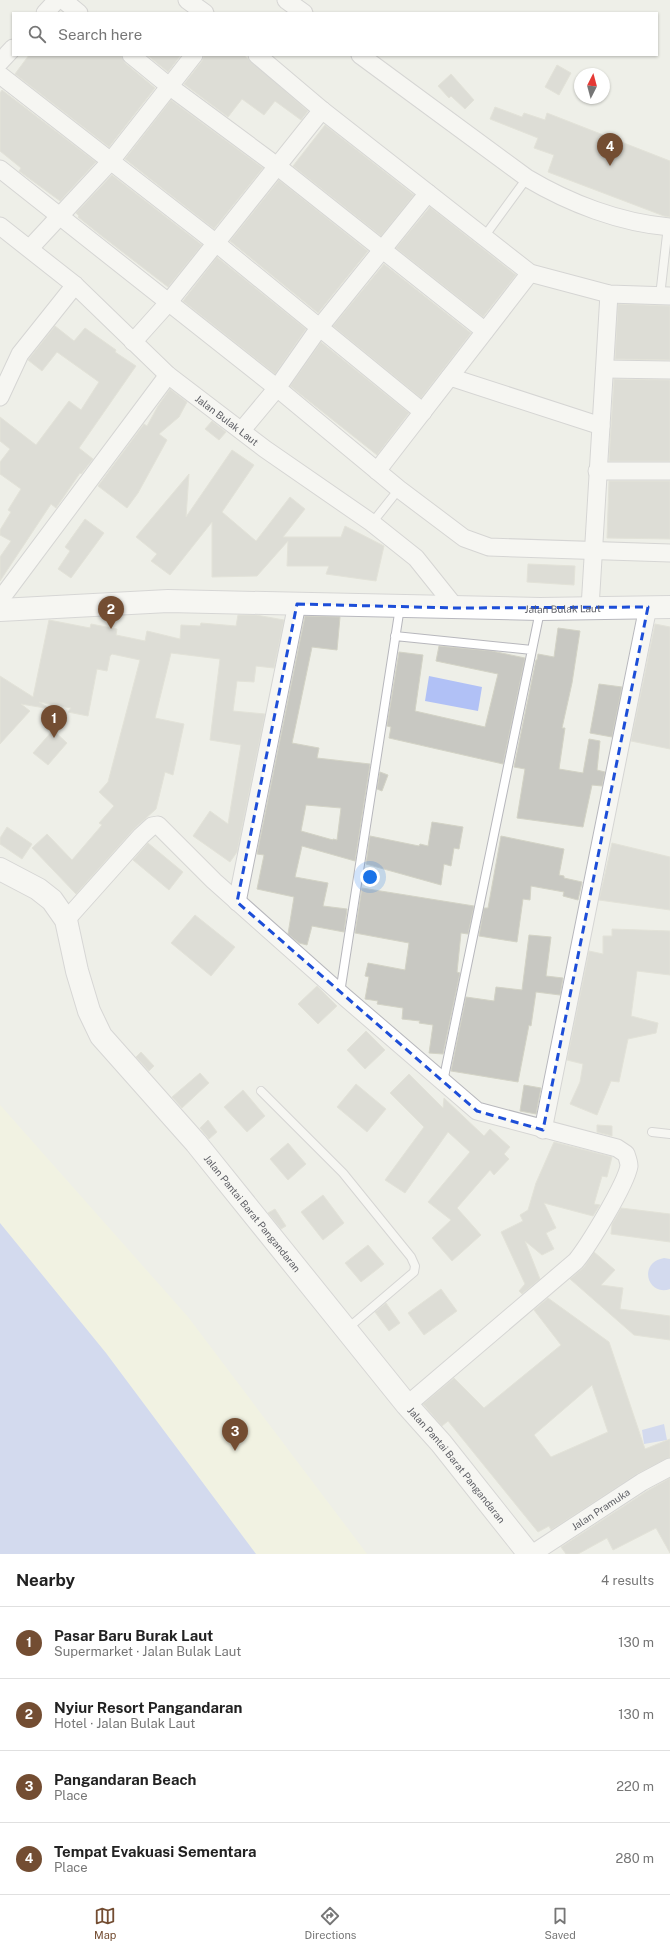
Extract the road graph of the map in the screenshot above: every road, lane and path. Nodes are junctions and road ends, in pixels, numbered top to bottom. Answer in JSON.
{"nodes":[{"id":1,"x":57,"y":0,"type":"edge"},
{"id":2,"x":62,"y":0,"type":"edge"},
{"id":3,"x":187,"y":0,"type":"edge"},
{"id":4,"x":286,"y":0,"type":"edge"},
{"id":5,"x":46,"y":12,"type":"edge"},
{"id":6,"x":78,"y":12,"type":"edge"},
{"id":7,"x":204,"y":12,"type":"edge"},
{"id":8,"x":303,"y":12,"type":"edge"},
{"id":9,"x":12,"y":49,"type":"edge"},
{"id":10,"x":132,"y":56,"type":"edge"},
{"id":11,"x":193,"y":56,"type":"edge"},
{"id":12,"x":258,"y":56,"type":"edge"},
{"id":13,"x":361,"y":56,"type":"edge"},
{"id":14,"x":0,"y":62,"type":"edge"},
{"id":15,"x":0,"y":75,"type":"edge"},
{"id":16,"x":169,"y":86,"type":"junction"},
{"id":17,"x":322,"y":110,"type":"junction"},
{"id":18,"x":110,"y":162,"type":"junction"},
{"id":19,"x":277,"y":166,"type":"junction"},
{"id":20,"x":0,"y":170,"type":"edge"},
{"id":21,"x":527,"y":178,"type":"junction"},
{"id":22,"x":428,"y":193,"type":"junction"},
{"id":23,"x":61,"y":217,"type":"junction"},
{"id":24,"x":0,"y":226,"type":"edge"},
{"id":25,"x":669,"y":226,"type":"edge"},
{"id":26,"x":484,"y":237,"type":"junction"},
{"id":27,"x":216,"y":243,"type":"junction"},
{"id":28,"x":30,"y":248,"type":"junction"},
{"id":29,"x":383,"y":251,"type":"junction"},
{"id":30,"x":530,"y":273,"type":"junction"},
{"id":31,"x":74,"y":285,"type":"junction"},
{"id":32,"x":609,"y":294,"type":"junction"},
{"id":33,"x":665,"y":296,"type":"edge"},
{"id":34,"x":168,"y":303,"type":"junction"},
{"id":35,"x":319,"y":328,"type":"junction"},
{"id":36,"x":485,"y":331,"type":"junction"},
{"id":37,"x":133,"y":342,"type":"junction"},
{"id":38,"x":605,"y":369,"type":"junction"},
{"id":39,"x":670,"y":370,"type":"edge"},
{"id":40,"x":168,"y":375,"type":"junction"},
{"id":41,"x":450,"y":377,"type":"junction"},
{"id":42,"x":277,"y":388,"type":"junction"},
{"id":43,"x":0,"y":397,"type":"edge"},
{"id":44,"x":423,"y":412,"type":"junction"},
{"id":45,"x":601,"y":426,"type":"junction"},
{"id":46,"x":242,"y":430,"type":"junction"},
{"id":47,"x":597,"y":471,"type":"junction"},
{"id":48,"x":670,"y":471,"type":"edge"},
{"id":49,"x":377,"y":472,"type":"junction"},
{"id":50,"x":400,"y":489,"type":"junction"},
{"id":51,"x":372,"y":523,"type":"junction"},
{"id":52,"x":592,"y":552,"type":"junction"},
{"id":53,"x":670,"y":553,"type":"edge"},
{"id":54,"x":0,"y":600,"type":"edge"},
{"id":55,"x":297,"y":604,"type":"junction"},
{"id":56,"x":400,"y":606,"type":"junction"},
{"id":57,"x":670,"y":606,"type":"edge"},
{"id":58,"x":648,"y":607,"type":"junction"},
{"id":59,"x":456,"y":608,"type":"junction"},
{"id":60,"x":590,"y":608,"type":"junction"},
{"id":61,"x":540,"y":609,"type":"junction"},
{"id":62,"x":0,"y":610,"type":"edge"},
{"id":63,"x":395,"y":636,"type":"junction"},
{"id":64,"x":532,"y":650,"type":"junction"},
{"id":65,"x":0,"y":869,"type":"edge"},
{"id":66,"x":237,"y":902,"type":"junction"},
{"id":67,"x":66,"y":920,"type":"junction"},
{"id":68,"x":340,"y":993,"type":"junction"},
{"id":69,"x":443,"y":1082,"type":"junction"},
{"id":70,"x":262,"y":1091,"type":"dead end"},
{"id":71,"x":542,"y":1130,"type":"junction"},
{"id":72,"x":652,"y":1132,"type":"dead end"},
{"id":73,"x":670,"y":1134,"type":"edge"},
{"id":74,"x":346,"y":1330,"type":"junction"},
{"id":75,"x":407,"y":1405,"type":"junction"},
{"id":76,"x":670,"y":1467,"type":"edge"},
{"id":77,"x":530,"y":1554,"type":"edge"}],
"edges":[{"from":1,"to":5,"type":"street"},
{"from":2,"to":6,"type":"street"},
{"from":3,"to":7,"type":"street"},
{"from":4,"to":8,"type":"street"},
{"from":9,"to":14,"type":"street"},
{"from":10,"to":16,"type":"street"},
{"from":11,"to":16,"type":"street"},
{"from":12,"to":17,"type":"street"},
{"from":13,"to":21,"type":"street"},
{"from":15,"to":18,"type":"street"},
{"from":16,"to":18,"type":"street"},
{"from":16,"to":19,"type":"street"},
{"from":17,"to":19,"type":"street"},
{"from":17,"to":22,"type":"street"},
{"from":18,"to":23,"type":"street"},
{"from":18,"to":27,"type":"street"},
{"from":19,"to":27,"type":"street"},
{"from":19,"to":29,"type":"street"},
{"from":20,"to":23,"type":"street"},
{"from":21,"to":25,"type":"street"},
{"from":21,"to":26,"type":"lane"},
{"from":22,"to":26,"type":"street"},
{"from":22,"to":29,"type":"street"},
{"from":23,"to":28,"type":"street"},
{"from":23,"to":34,"type":"street"},
{"from":24,"to":28,"type":"street","name":"Jalan Bulak Laut"},
{"from":25,"to":33,"type":"lane"},
{"from":26,"to":30,"type":"street"},
{"from":27,"to":34,"type":"street"},
{"from":27,"to":35,"type":"street"},
{"from":28,"to":31,"type":"street","name":"Jalan Bulak Laut"},
{"from":29,"to":35,"type":"street"},
{"from":29,"to":36,"type":"street"},
{"from":30,"to":32,"type":"street"},
{"from":30,"to":36,"type":"street"},
{"from":31,"to":37,"type":"street","name":"Jalan Bulak Laut"},
{"from":31,"to":43,"type":"street"},
{"from":32,"to":33,"type":"street"},
{"from":32,"to":38,"type":"street"},
{"from":34,"to":37,"type":"street"},
{"from":34,"to":42,"type":"street"},
{"from":35,"to":42,"type":"street"},
{"from":35,"to":44,"type":"street"},
{"from":36,"to":41,"type":"street"},
{"from":37,"to":40,"type":"street","name":"Jalan Bulak Laut"},
{"from":38,"to":39,"type":"street"},
{"from":38,"to":45,"type":"street"},
{"from":40,"to":46,"type":"street","name":"Jalan Bulak Laut"},
{"from":40,"to":54,"type":"street"},
{"from":41,"to":44,"type":"street"},
{"from":41,"to":45,"type":"street"},
{"from":42,"to":46,"type":"street"},
{"from":42,"to":49,"type":"street"},
{"from":44,"to":49,"type":"street"},
{"from":45,"to":47,"type":"street"},
{"from":46,"to":51,"type":"street","name":"Jalan Bulak Laut"},
{"from":47,"to":48,"type":"street"},
{"from":47,"to":52,"type":"street"},
{"from":49,"to":50,"type":"street"},
{"from":50,"to":51,"type":"lane"},
{"from":50,"to":52,"type":"street"},
{"from":51,"to":59,"type":"street","name":"Jalan Bulak Laut"},
{"from":52,"to":53,"type":"street"},
{"from":52,"to":60,"type":"street"},
{"from":55,"to":56,"type":"street","name":"Jalan Bulak Laut"},
{"from":55,"to":62,"type":"street","name":"Jalan Bulak Laut"},
{"from":55,"to":66,"type":"street"},
{"from":56,"to":59,"type":"street","name":"Jalan Bulak Laut"},
{"from":56,"to":63,"type":"lane"},
{"from":57,"to":58,"type":"street","name":"Jalan Bulak Laut"},
{"from":58,"to":60,"type":"street","name":"Jalan Bulak Laut"},
{"from":58,"to":71,"type":"street"},
{"from":59,"to":61,"type":"street","name":"Jalan Bulak Laut"},
{"from":60,"to":61,"type":"street","name":"Jalan Bulak Laut"},
{"from":61,"to":64,"type":"lane"},
{"from":63,"to":64,"type":"lane"},
{"from":63,"to":68,"type":"lane"},
{"from":64,"to":69,"type":"lane"},
{"from":65,"to":67,"type":"street","name":"Jalan Pantai Barat Pangandaran"},
{"from":66,"to":67,"type":"street"},
{"from":66,"to":68,"type":"street"},
{"from":67,"to":74,"type":"street","name":"Jalan Pantai Barat Pangandaran"},
{"from":68,"to":69,"type":"street"},
{"from":69,"to":71,"type":"street"},
{"from":70,"to":74,"type":"lane"},
{"from":71,"to":75,"type":"street"},
{"from":72,"to":73,"type":"lane"},
{"from":74,"to":75,"type":"street","name":"Jalan Pantai Barat Pangandaran"},
{"from":75,"to":77,"type":"street","name":"Jalan Pantai Barat Pangandaran"},
{"from":76,"to":77,"type":"street","name":"Jalan Pramuka"}]}
